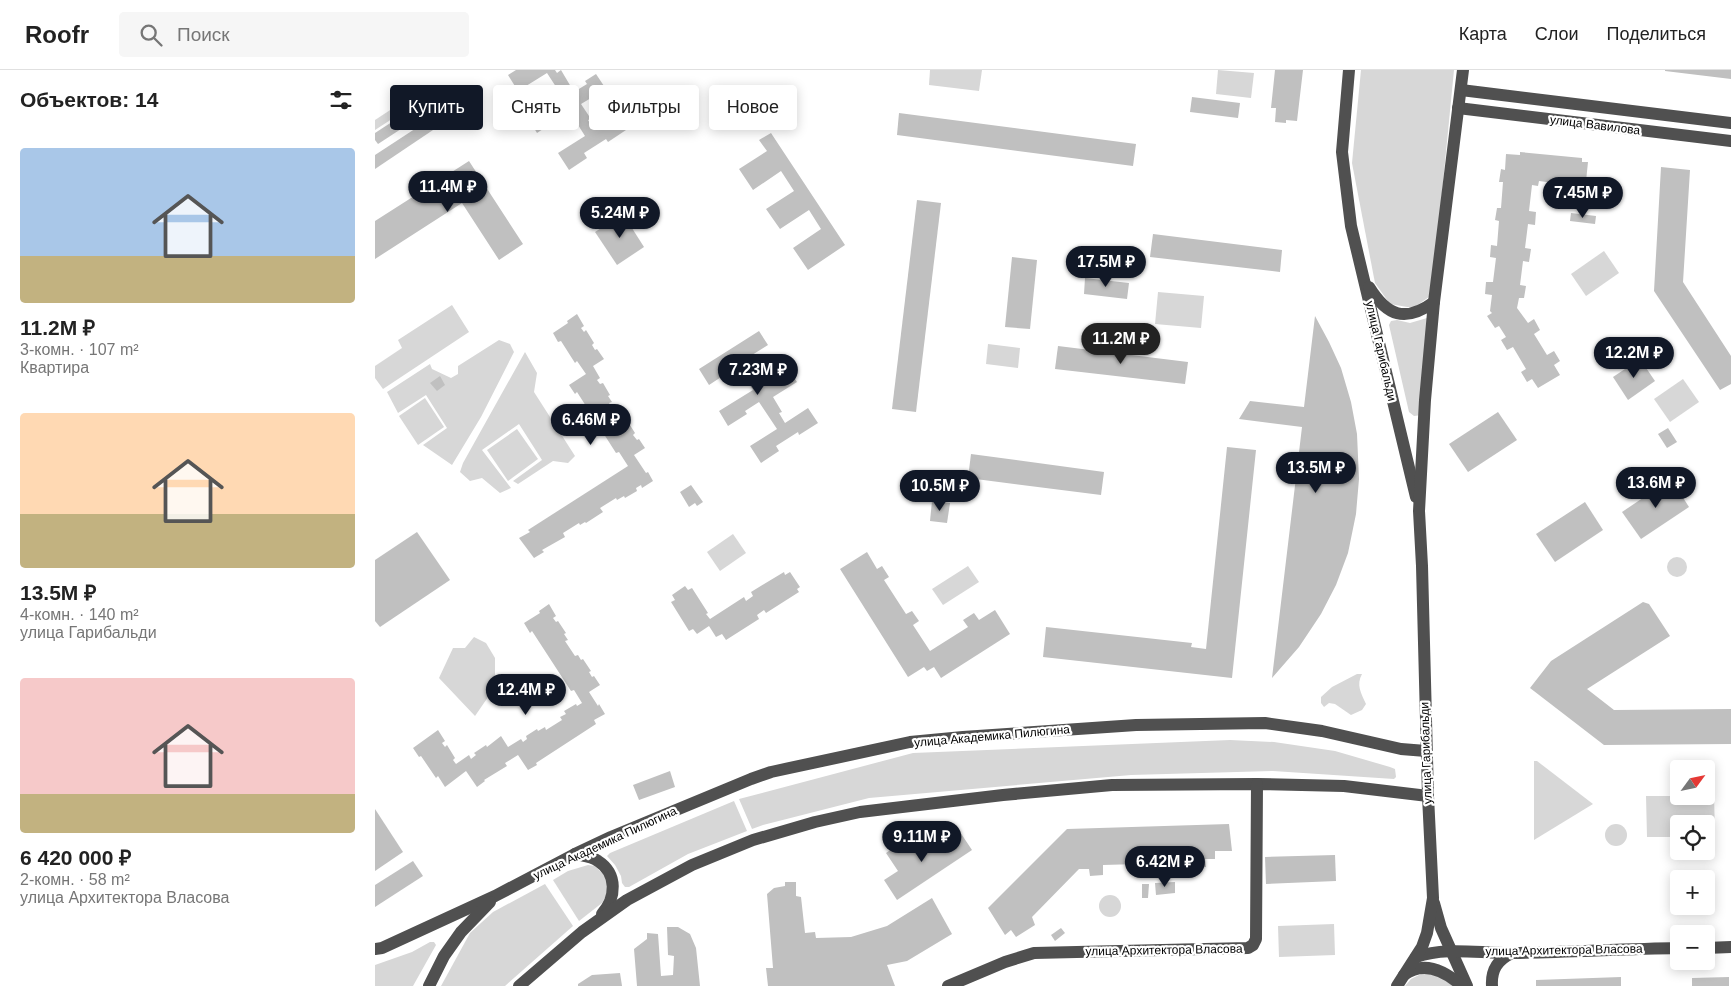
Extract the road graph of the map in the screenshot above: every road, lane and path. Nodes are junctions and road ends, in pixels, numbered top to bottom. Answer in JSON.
{"nodes":[{"id":1,"x":1349,"y":70,"type":"edge"},
{"id":2,"x":1463,"y":70,"type":"edge"},
{"id":3,"x":1461,"y":90,"type":"junction"},
{"id":4,"x":1458,"y":108,"type":"junction"},
{"id":5,"x":1731,"y":123,"type":"edge"},
{"id":6,"x":1731,"y":141,"type":"edge"},
{"id":7,"x":1365,"y":279,"type":"junction"},
{"id":8,"x":1434,"y":302,"type":"junction"},
{"id":9,"x":1419,"y":511,"type":"junction"},
{"id":10,"x":1426,"y":751,"type":"junction"},
{"id":11,"x":1257,"y":784,"type":"junction"},
{"id":12,"x":1427,"y":796,"type":"junction"},
{"id":13,"x":575,"y":854,"type":"junction"},
{"id":14,"x":495,"y":896,"type":"junction"},
{"id":15,"x":1433,"y":898,"type":"junction"},
{"id":16,"x":595,"y":922,"type":"junction"},
{"id":17,"x":1731,"y":947,"type":"edge"},
{"id":18,"x":1670,"y":948,"type":"edge"},
{"id":19,"x":1715,"y":948,"type":"edge"},
{"id":20,"x":377,"y":949,"type":"edge"},
{"id":21,"x":1450,"y":950,"type":"junction"},
{"id":22,"x":1512,"y":953,"type":"junction"},
{"id":23,"x":1416,"y":957,"type":"junction"},
{"id":24,"x":1400,"y":981,"type":"edge"},
{"id":25,"x":429,"y":986,"type":"edge"},
{"id":26,"x":519,"y":986,"type":"edge"},
{"id":27,"x":949,"y":986,"type":"edge"},
{"id":28,"x":1462,"y":986,"type":"edge"},
{"id":29,"x":1467,"y":986,"type":"edge"},
{"id":30,"x":1492,"y":986,"type":"edge"}],
"edges":[{"from":1,"to":7,"type":"street","name":"улица Гарибальди"},
{"from":2,"to":3,"type":"street","name":"улица Гарибальди"},
{"from":3,"to":4,"type":"street","name":"улица Гарибальди"},
{"from":3,"to":5,"type":"street","name":"улица Вавилова"},
{"from":4,"to":6,"type":"street","name":"улица Вавилова"},
{"from":4,"to":8,"type":"street","name":"улица Гарибальди"},
{"from":7,"to":8,"type":"street","name":"улица Гарибальди"},
{"from":7,"to":9,"type":"street","name":"улица Гарибальди"},
{"from":8,"to":9,"type":"street","name":"улица Гарибальди"},
{"from":9,"to":10,"type":"street","name":"улица Гарибальди"},
{"from":10,"to":12,"type":"street","name":"улица Гарибальди"},
{"from":10,"to":13,"type":"street","name":"улица Академика Пилюгина"},
{"from":11,"to":12,"type":"street"},
{"from":11,"to":16,"type":"street"},
{"from":11,"to":27,"type":"street","name":"улица Архитектора Власова"},
{"from":12,"to":15,"type":"street","name":"улица Гарибальди"},
{"from":13,"to":14,"type":"street","name":"улица Академика Пилюгина"},
{"from":13,"to":16,"type":"street"},
{"from":14,"to":20,"type":"street","name":"улица Академика Пилюгина"},
{"from":14,"to":25,"type":"street","name":"улица Академика Пилюгина"},
{"from":15,"to":21,"type":"street"},
{"from":15,"to":23,"type":"street","name":"улица Гарибальди"},
{"from":16,"to":26,"type":"street"},
{"from":17,"to":19,"type":"street"},
{"from":18,"to":22,"type":"street","name":"улица Архитектора Власова"},
{"from":21,"to":22,"type":"street","name":"улица Архитектора Власова"},
{"from":21,"to":23,"type":"street","name":"улица Архитектора Власова"},
{"from":21,"to":29,"type":"street"},
{"from":22,"to":30,"type":"street"},
{"from":23,"to":24,"type":"street","name":"улица Гарибальди"},
{"from":24,"to":28,"type":"street"}]}
